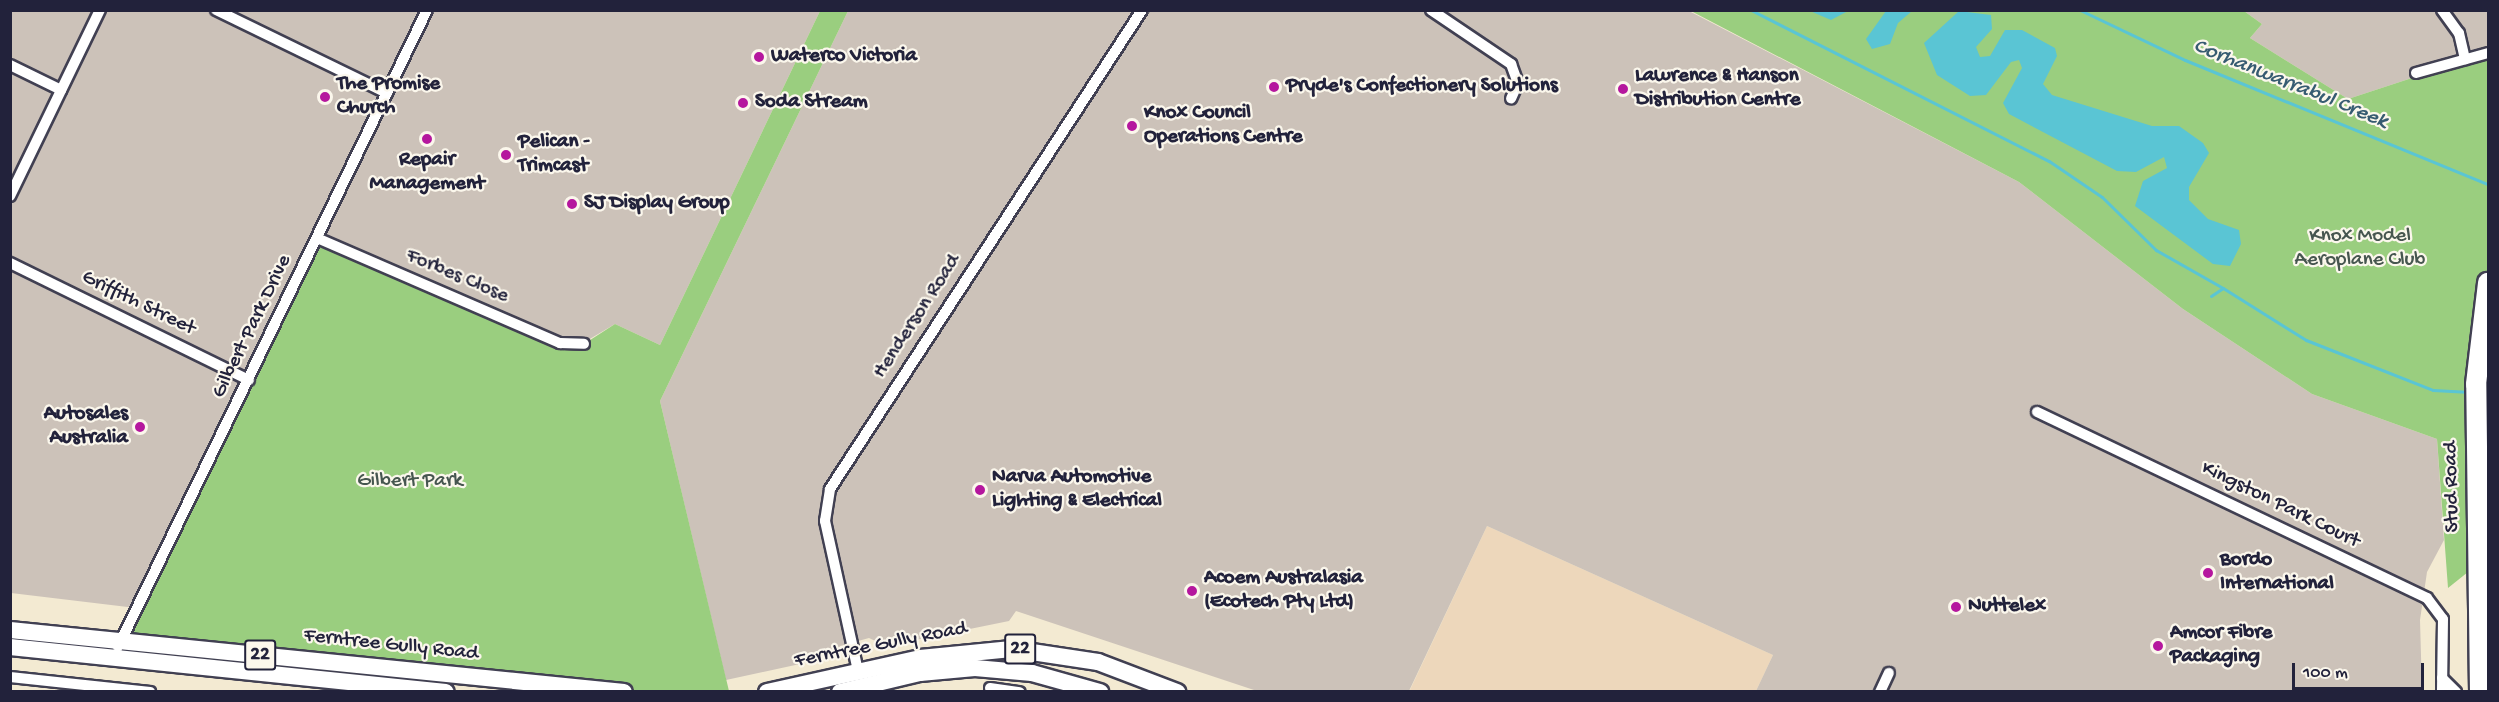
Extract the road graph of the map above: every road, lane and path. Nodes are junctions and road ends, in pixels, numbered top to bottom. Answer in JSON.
{"nodes":[{"id":1,"x":100,"y":10,"type":"edge"},
{"id":2,"x":216,"y":10,"type":"edge"},
{"id":3,"x":427,"y":10,"type":"edge"},
{"id":4,"x":1142,"y":10,"type":"edge"},
{"id":5,"x":1431,"y":10,"type":"edge"},
{"id":6,"x":2442,"y":10,"type":"edge"},
{"id":7,"x":2488,"y":53,"type":"edge"},
{"id":8,"x":2465,"y":59,"type":"junction"},
{"id":9,"x":10,"y":65,"type":"edge"},
{"id":10,"x":2416,"y":73,"type":"dead end"},
{"id":11,"x":61,"y":90,"type":"junction"},
{"id":12,"x":387,"y":93,"type":"junction"},
{"id":13,"x":1511,"y":99,"type":"dead end"},
{"id":14,"x":10,"y":196,"type":"edge"},
{"id":15,"x":317,"y":238,"type":"junction"},
{"id":16,"x":10,"y":263,"type":"edge"},
{"id":17,"x":2488,"y":283,"type":"edge"},
{"id":18,"x":584,"y":344,"type":"dead end"},
{"id":19,"x":249,"y":380,"type":"junction"},
{"id":20,"x":2037,"y":411,"type":"dead end"},
{"id":21,"x":10,"y":630,"type":"edge"},
{"id":22,"x":118,"y":641,"type":"junction"},
{"id":23,"x":10,"y":647,"type":"edge"},
{"id":24,"x":1075,"y":656,"type":"junction"},
{"id":25,"x":117,"y":660,"type":"junction"},
{"id":26,"x":402,"y":670,"type":"junction"},
{"id":27,"x":1889,"y":673,"type":"dead end"},
{"id":28,"x":10,"y":678,"type":"edge"},
{"id":29,"x":2442,"y":678,"type":"junction"},
{"id":30,"x":861,"y":683,"type":"edge"},
{"id":31,"x":401,"y":686,"type":"junction"},
{"id":32,"x":1063,"y":686,"type":"edge"},
{"id":33,"x":990,"y":688,"type":"dead end"},
{"id":34,"x":571,"y":689,"type":"edge"},
{"id":35,"x":150,"y":692,"type":"edge"},
{"id":36,"x":446,"y":692,"type":"edge"},
{"id":37,"x":624,"y":692,"type":"edge"},
{"id":38,"x":767,"y":692,"type":"edge"},
{"id":39,"x":840,"y":692,"type":"edge"},
{"id":40,"x":1020,"y":692,"type":"edge"},
{"id":41,"x":1100,"y":692,"type":"edge"},
{"id":42,"x":1177,"y":692,"type":"edge"},
{"id":43,"x":1880,"y":692,"type":"edge"},
{"id":44,"x":2442,"y":692,"type":"edge"},
{"id":45,"x":2456,"y":692,"type":"edge"},
{"id":46,"x":2480,"y":692,"type":"edge"}],
"edges":[{"from":1,"to":11,"type":"street"},
{"from":2,"to":12,"type":"street"},
{"from":3,"to":12,"type":"street","name":"Gilbert Park Drive"},
{"from":4,"to":30,"type":"street","name":"Henderson Road"},
{"from":5,"to":13,"type":"street"},
{"from":6,"to":8,"type":"street"},
{"from":7,"to":8,"type":"street"},
{"from":8,"to":10,"type":"street"},
{"from":9,"to":11,"type":"street"},
{"from":11,"to":14,"type":"street"},
{"from":12,"to":15,"type":"street","name":"Gilbert Park Drive"},
{"from":15,"to":18,"type":"street","name":"Forbes Close"},
{"from":15,"to":19,"type":"street","name":"Gilbert Park Drive"},
{"from":16,"to":19,"type":"street","name":"Griffith Street"},
{"from":17,"to":46,"type":"highway","name":"Stud Road"},
{"from":19,"to":22,"type":"street","name":"Gilbert Park Drive"},
{"from":20,"to":29,"type":"street","name":"Kingston Park Court"},
{"from":21,"to":22,"type":"main road","name":"Ferntree Gully Road","number":"22"},
{"from":22,"to":25,"type":"street","name":"Gilbert Park Drive"},
{"from":22,"to":26,"type":"main road","name":"Ferntree Gully Road","number":"22"},
{"from":23,"to":25,"type":"main road","name":"Ferntree Gully Road","number":"22"},
{"from":24,"to":30,"type":"main road","name":"Ferntree Gully Road","number":"22"},
{"from":24,"to":32,"type":"main road"},
{"from":24,"to":42,"type":"main road","name":"Ferntree Gully Road","number":"22"},
{"from":25,"to":31,"type":"main road","name":"Ferntree Gully Road","number":"22"},
{"from":26,"to":31,"type":"main road"},
{"from":26,"to":34,"type":"main road","name":"Ferntree Gully Road","number":"22"},
{"from":27,"to":43,"type":"street"},
{"from":28,"to":35,"type":"street"},
{"from":29,"to":44,"type":"street","name":"Kingston Park Court"},
{"from":29,"to":45,"type":"street"},
{"from":30,"to":32,"type":"main road","name":"Ferntree Gully Road","number":"22"},
{"from":30,"to":38,"type":"main road","name":"Ferntree Gully Road","number":"22"},
{"from":30,"to":39,"type":"main road","name":"Ferntree Gully Road","number":"22"},
{"from":31,"to":36,"type":"main road","name":"Ferntree Gully Road","number":"22"},
{"from":32,"to":41,"type":"main road","name":"Ferntree Gully Road","number":"22"},
{"from":33,"to":40,"type":"street"},
{"from":34,"to":37,"type":"main road","name":"Ferntree Gully Road","number":"22"}]}
